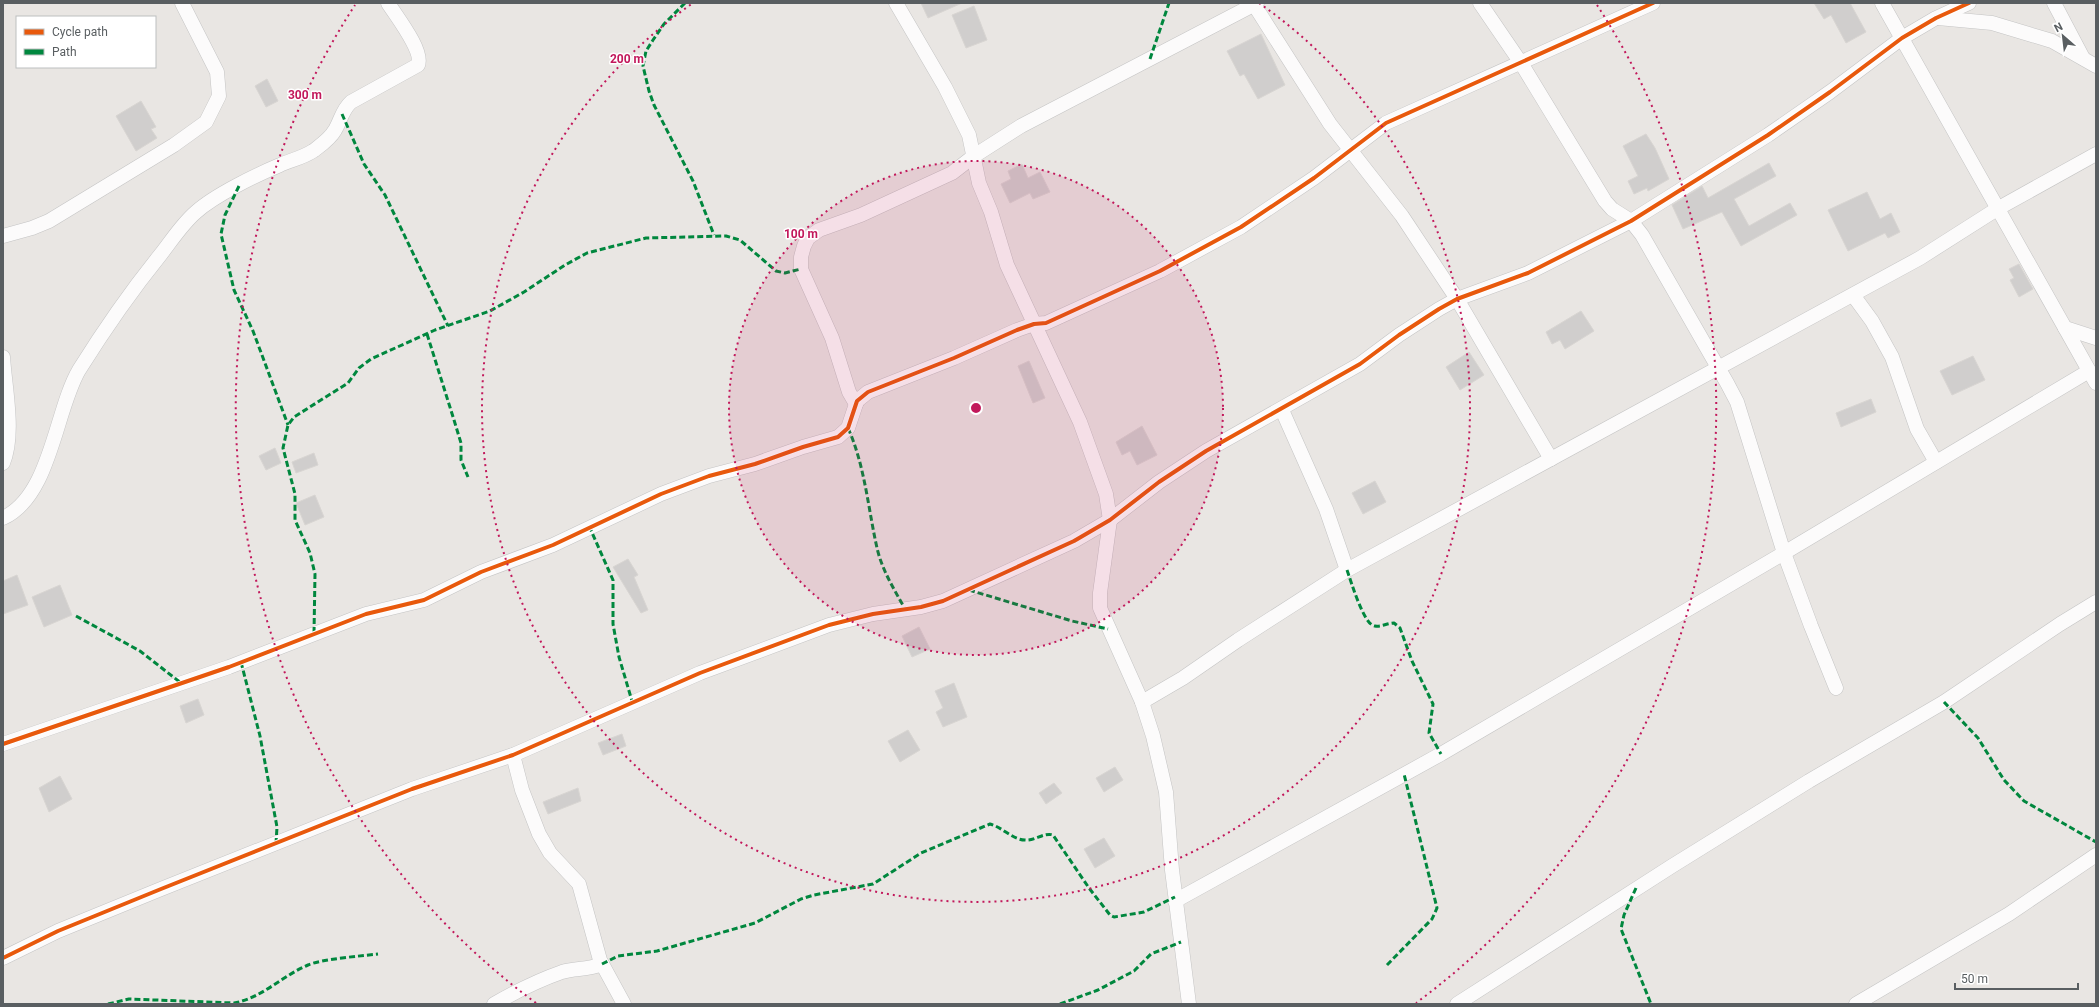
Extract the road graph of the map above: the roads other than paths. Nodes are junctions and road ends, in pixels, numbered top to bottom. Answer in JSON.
{"nodes":[{"id":1,"x":182,"y":3,"type":"edge"},
{"id":2,"x":388,"y":3,"type":"edge"},
{"id":3,"x":896,"y":3,"type":"edge"},
{"id":4,"x":1480,"y":3,"type":"edge"},
{"id":5,"x":1653,"y":3,"type":"edge"},
{"id":6,"x":1882,"y":3,"type":"edge"},
{"id":7,"x":1969,"y":3,"type":"edge"},
{"id":8,"x":2054,"y":3,"type":"edge"},
{"id":9,"x":1254,"y":4,"type":"edge"},
{"id":10,"x":1936,"y":18,"type":"junction"},
{"id":11,"x":1902,"y":38,"type":"junction"},
{"id":12,"x":2083,"y":58,"type":"junction"},
{"id":13,"x":1520,"y":63,"type":"junction"},
{"id":14,"x":2096,"y":66,"type":"edge"},
{"id":15,"x":1349,"y":150,"type":"junction"},
{"id":16,"x":2096,"y":154,"type":"edge"},
{"id":17,"x":974,"y":156,"type":"junction"},
{"id":18,"x":1997,"y":209,"type":"junction"},
{"id":19,"x":1631,"y":221,"type":"junction"},
{"id":20,"x":3,"y":236,"type":"edge"},
{"id":21,"x":1853,"y":295,"type":"junction"},
{"id":22,"x":1457,"y":299,"type":"junction"},
{"id":23,"x":1034,"y":324,"type":"junction"},
{"id":24,"x":2065,"y":328,"type":"junction"},
{"id":25,"x":2096,"y":338,"type":"edge"},
{"id":26,"x":3,"y":357,"type":"edge"},
{"id":27,"x":1719,"y":369,"type":"junction"},
{"id":28,"x":2093,"y":376,"type":"edge"},
{"id":29,"x":4,"y":397,"type":"edge"},
{"id":30,"x":856,"y":404,"type":"junction"},
{"id":31,"x":1282,"y":410,"type":"junction"},
{"id":32,"x":1551,"y":459,"type":"junction"},
{"id":33,"x":1936,"y":462,"type":"junction"},
{"id":34,"x":3,"y":463,"type":"edge"},
{"id":35,"x":3,"y":518,"type":"edge"},
{"id":36,"x":1110,"y":520,"type":"junction"},
{"id":37,"x":1784,"y":553,"type":"junction"},
{"id":38,"x":1347,"y":570,"type":"junction"},
{"id":39,"x":2096,"y":602,"type":"edge"},
{"id":40,"x":1836,"y":688,"type":"dead end"},
{"id":41,"x":1142,"y":702,"type":"junction"},
{"id":42,"x":3,"y":744,"type":"edge"},
{"id":43,"x":513,"y":754,"type":"junction"},
{"id":44,"x":2096,"y":855,"type":"edge"},
{"id":45,"x":1176,"y":902,"type":"junction"},
{"id":46,"x":3,"y":958,"type":"edge"},
{"id":47,"x":602,"y":964,"type":"junction"},
{"id":48,"x":494,"y":1004,"type":"edge"},
{"id":49,"x":624,"y":1004,"type":"edge"},
{"id":50,"x":1189,"y":1004,"type":"edge"},
{"id":51,"x":1457,"y":1004,"type":"edge"},
{"id":52,"x":1856,"y":1004,"type":"edge"}],
"edges":[{"from":1,"to":20,"type":"street"},
{"from":2,"to":35,"type":"street"},
{"from":3,"to":17,"type":"street"},
{"from":4,"to":13,"type":"street"},
{"from":5,"to":13,"type":"street"},
{"from":6,"to":11,"type":"street"},
{"from":7,"to":10,"type":"street"},
{"from":8,"to":12,"type":"street"},
{"from":9,"to":15,"type":"street"},
{"from":9,"to":17,"type":"street"},
{"from":10,"to":11,"type":"street"},
{"from":10,"to":12,"type":"street"},
{"from":11,"to":18,"type":"street"},
{"from":11,"to":19,"type":"street"},
{"from":12,"to":14,"type":"street"},
{"from":13,"to":15,"type":"street"},
{"from":13,"to":19,"type":"street"},
{"from":15,"to":22,"type":"street"},
{"from":15,"to":23,"type":"street"},
{"from":16,"to":18,"type":"street"},
{"from":17,"to":23,"type":"street"},
{"from":17,"to":30,"type":"street"},
{"from":18,"to":21,"type":"street"},
{"from":18,"to":24,"type":"street"},
{"from":19,"to":22,"type":"street"},
{"from":19,"to":27,"type":"street"},
{"from":21,"to":27,"type":"street"},
{"from":21,"to":33,"type":"street"},
{"from":22,"to":31,"type":"street"},
{"from":22,"to":32,"type":"street"},
{"from":23,"to":30,"type":"street"},
{"from":23,"to":36,"type":"street"},
{"from":24,"to":25,"type":"street"},
{"from":24,"to":28,"type":"street"},
{"from":26,"to":29,"type":"street"},
{"from":27,"to":32,"type":"street"},
{"from":27,"to":37,"type":"street"},
{"from":28,"to":33,"type":"street"},
{"from":29,"to":34,"type":"street"},
{"from":30,"to":42,"type":"street"},
{"from":31,"to":36,"type":"street"},
{"from":31,"to":38,"type":"street"},
{"from":32,"to":38,"type":"street"},
{"from":33,"to":37,"type":"street"},
{"from":36,"to":41,"type":"street"},
{"from":36,"to":43,"type":"street"},
{"from":37,"to":40,"type":"street"},
{"from":37,"to":45,"type":"street"},
{"from":38,"to":41,"type":"street"},
{"from":39,"to":51,"type":"street"},
{"from":41,"to":45,"type":"street"},
{"from":43,"to":46,"type":"street"},
{"from":43,"to":47,"type":"street"},
{"from":44,"to":52,"type":"street"},
{"from":45,"to":50,"type":"street"},
{"from":47,"to":48,"type":"street"},
{"from":47,"to":49,"type":"street"}]}
